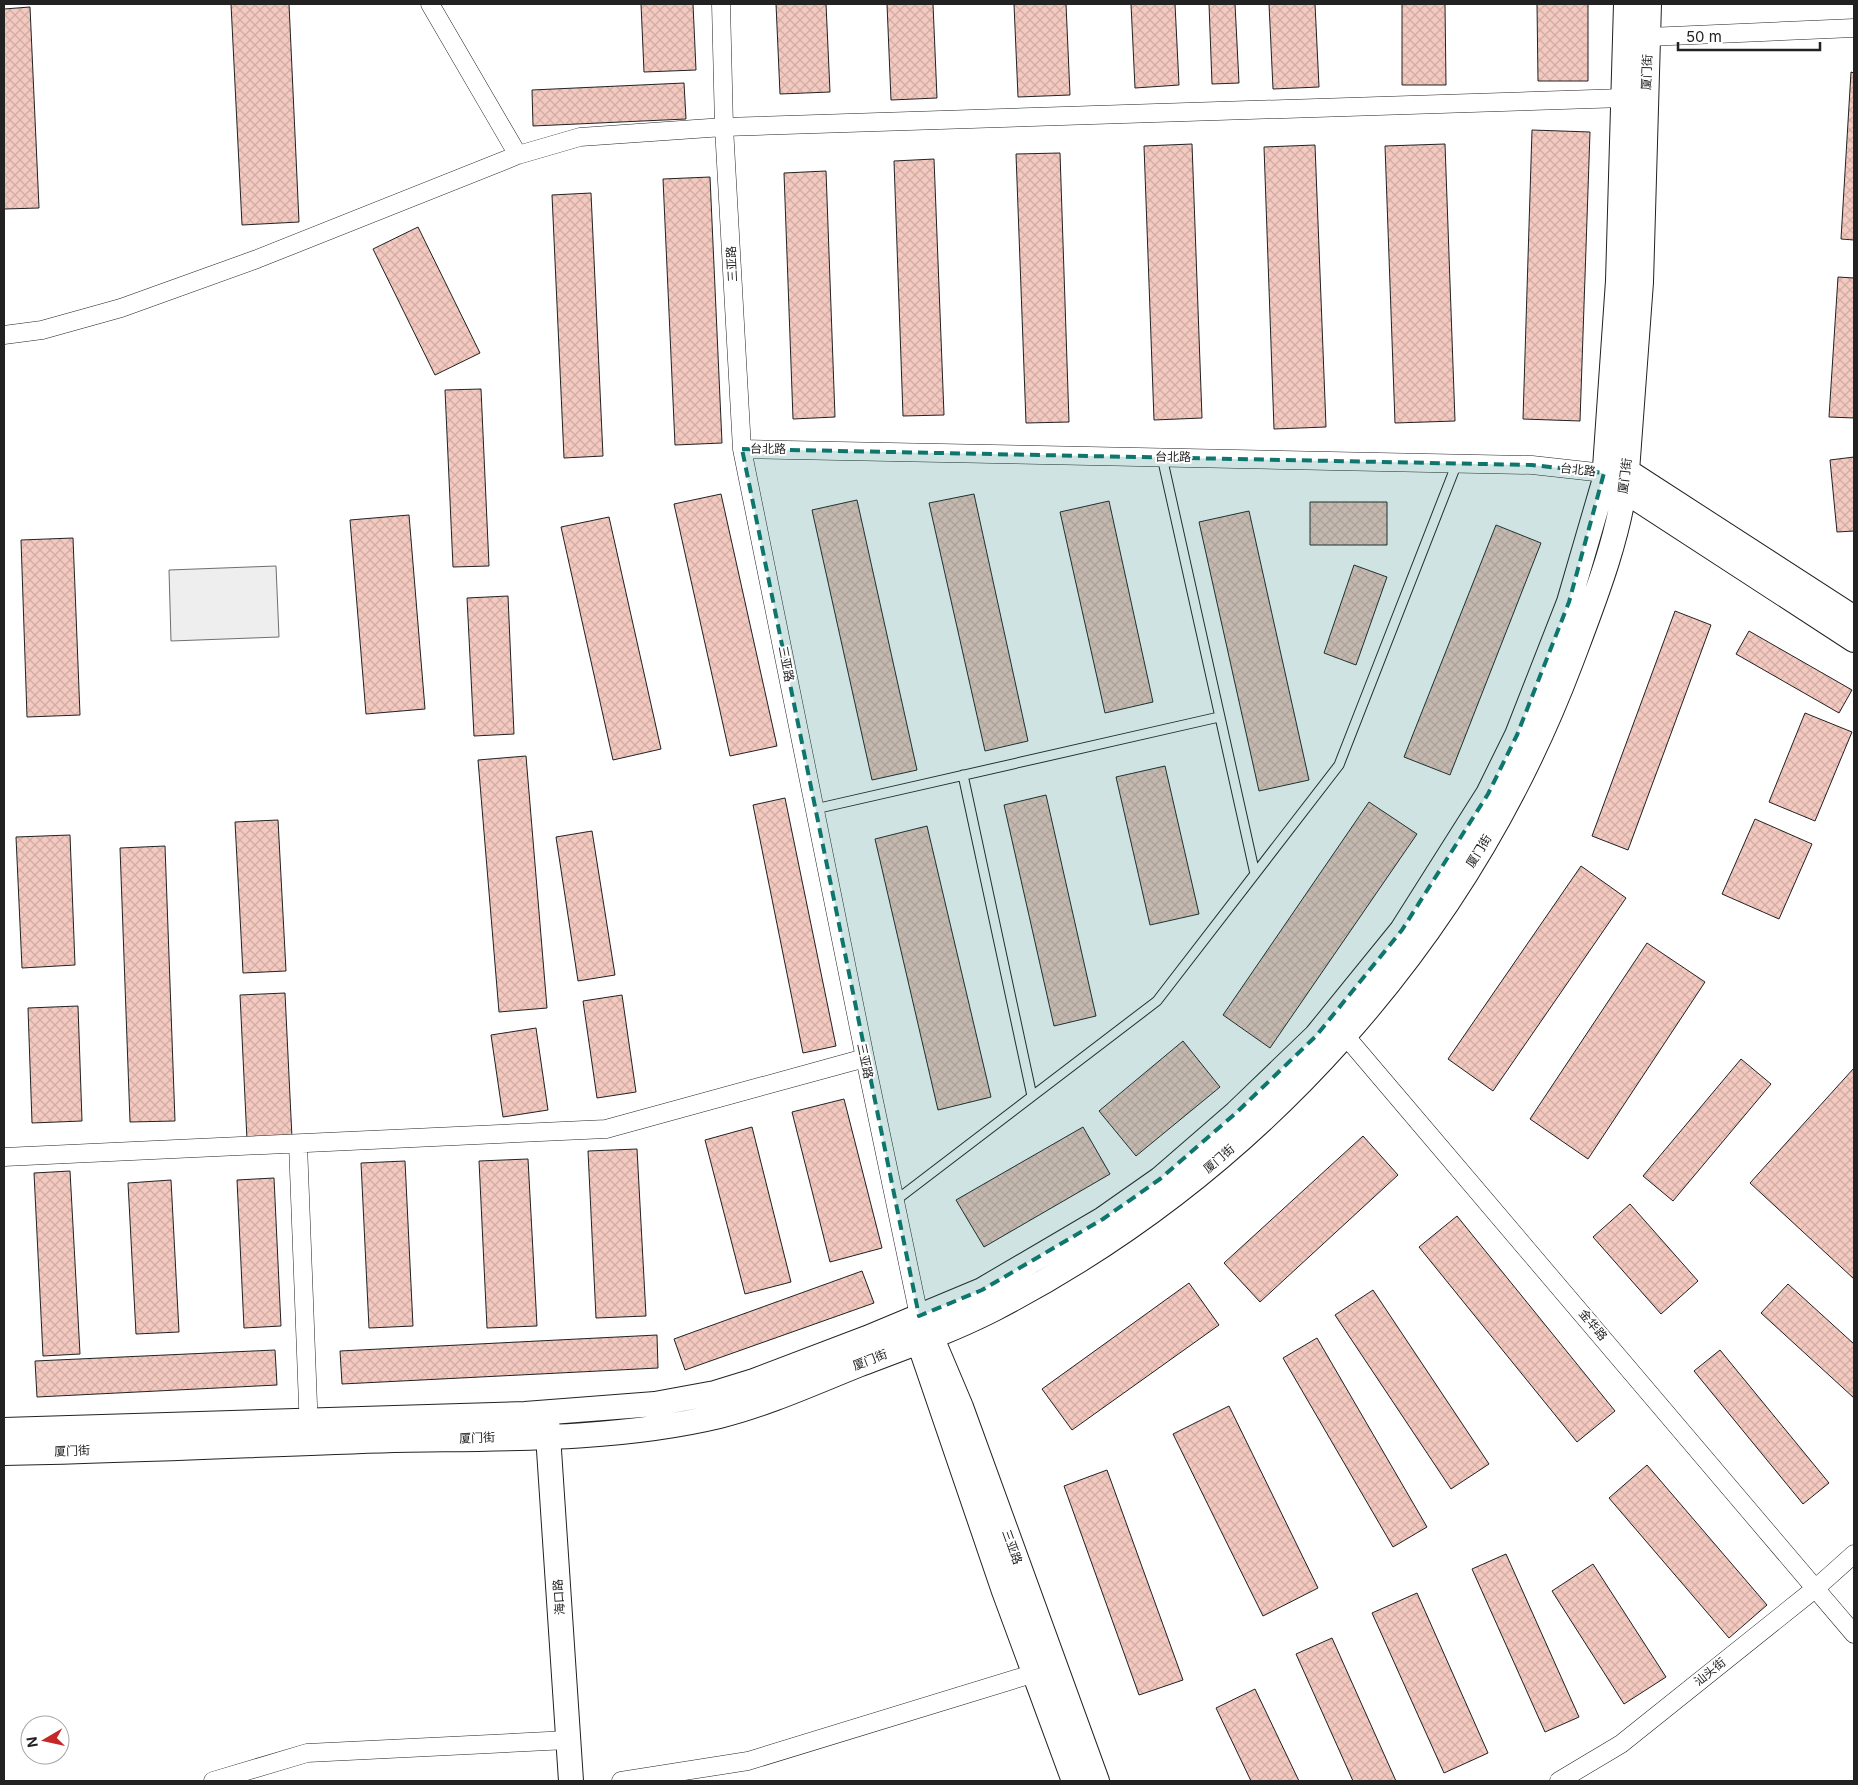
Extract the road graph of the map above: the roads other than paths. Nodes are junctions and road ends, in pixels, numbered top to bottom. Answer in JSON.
{"nodes":[{"id":1,"x":430,"y":4,"type":"edge"},
{"id":2,"x":721,"y":4,"type":"edge"},
{"id":3,"x":1626,"y":4,"type":"edge"},
{"id":4,"x":1649,"y":4,"type":"edge"},
{"id":5,"x":1854,"y":28,"type":"edge"},
{"id":6,"x":1626,"y":30,"type":"junction"},
{"id":7,"x":1648,"y":37,"type":"junction"},
{"id":8,"x":1624,"y":98,"type":"junction"},
{"id":9,"x":724,"y":127,"type":"junction"},
{"id":10,"x":518,"y":154,"type":"junction"},
{"id":11,"x":4,"y":334,"type":"edge"},
{"id":12,"x":742,"y":449,"type":"junction"},
{"id":13,"x":1162,"y":457,"type":"junction"},
{"id":14,"x":1457,"y":463,"type":"junction"},
{"id":15,"x":1613,"y":476,"type":"junction"},
{"id":16,"x":1854,"y":618,"type":"edge"},
{"id":17,"x":1854,"y":640,"type":"edge"},
{"id":18,"x":1219,"y":717,"type":"junction"},
{"id":19,"x":963,"y":775,"type":"junction"},
{"id":20,"x":815,"y":809,"type":"junction"},
{"id":21,"x":1255,"y":874,"type":"junction"},
{"id":22,"x":1331,"y":1018,"type":"junction"},
{"id":23,"x":1345,"y":1037,"type":"junction"},
{"id":24,"x":864,"y":1058,"type":"junction"},
{"id":25,"x":1032,"y":1096,"type":"junction"},
{"id":26,"x":298,"y":1144,"type":"junction"},
{"id":27,"x":4,"y":1157,"type":"edge"},
{"id":28,"x":895,"y":1201,"type":"junction"},
{"id":29,"x":923,"y":1331,"type":"junction"},
{"id":30,"x":547,"y":1424,"type":"junction"},
{"id":31,"x":4,"y":1430,"type":"edge"},
{"id":32,"x":309,"y":1431,"type":"junction"},
{"id":33,"x":4,"y":1453,"type":"edge"},
{"id":34,"x":1854,"y":1554,"type":"edge"},
{"id":35,"x":1816,"y":1588,"type":"junction"},
{"id":36,"x":1854,"y":1634,"type":"edge"},
{"id":37,"x":1045,"y":1670,"type":"junction"},
{"id":38,"x":568,"y":1740,"type":"junction"},
{"id":39,"x":213,"y":1781,"type":"edge"},
{"id":40,"x":571,"y":1781,"type":"edge"},
{"id":41,"x":621,"y":1781,"type":"edge"},
{"id":42,"x":1074,"y":1781,"type":"edge"},
{"id":43,"x":1097,"y":1781,"type":"edge"},
{"id":44,"x":1559,"y":1781,"type":"edge"}],
"edges":[{"from":1,"to":10,"type":"street"},
{"from":2,"to":9,"type":"street","name":"三亚路"},
{"from":3,"to":6,"type":"main road","name":"厦门街"},
{"from":4,"to":7,"type":"main road","name":"厦门街"},
{"from":5,"to":7,"type":"street"},
{"from":6,"to":7,"type":"street"},
{"from":6,"to":8,"type":"main road","name":"厦门街"},
{"from":7,"to":15,"type":"main road","name":"厦门街"},
{"from":8,"to":9,"type":"street"},
{"from":8,"to":15,"type":"main road","name":"厦门街"},
{"from":9,"to":10,"type":"street"},
{"from":9,"to":12,"type":"street","name":"三亚路"},
{"from":10,"to":11,"type":"street"},
{"from":12,"to":13,"type":"street","name":"台北路"},
{"from":12,"to":20,"type":"street","name":"三亚路"},
{"from":13,"to":14,"type":"street","name":"台北路"},
{"from":13,"to":18,"type":"lane"},
{"from":14,"to":15,"type":"street","name":"台北路"},
{"from":14,"to":21,"type":"lane"},
{"from":15,"to":16,"type":"main road","name":"台北路"},
{"from":15,"to":17,"type":"main road","name":"台北路"},
{"from":15,"to":22,"type":"main road","name":"厦门街"},
{"from":15,"to":23,"type":"main road","name":"厦门街"},
{"from":18,"to":19,"type":"lane"},
{"from":18,"to":21,"type":"lane"},
{"from":19,"to":20,"type":"lane"},
{"from":19,"to":25,"type":"lane"},
{"from":20,"to":24,"type":"street","name":"三亚路"},
{"from":21,"to":25,"type":"lane"},
{"from":22,"to":23,"type":"street","name":"金华路"},
{"from":22,"to":29,"type":"main road","name":"厦门街"},
{"from":23,"to":29,"type":"main road","name":"厦门街"},
{"from":23,"to":35,"type":"street","name":"金华路"},
{"from":24,"to":26,"type":"street"},
{"from":24,"to":28,"type":"street","name":"三亚路"},
{"from":25,"to":28,"type":"lane"},
{"from":26,"to":27,"type":"street"},
{"from":26,"to":32,"type":"street"},
{"from":28,"to":29,"type":"street","name":"三亚路"},
{"from":29,"to":30,"type":"main road","name":"厦门街"},
{"from":29,"to":37,"type":"main road","name":"三亚路"},
{"from":30,"to":32,"type":"main road","name":"厦门街"},
{"from":30,"to":38,"type":"main road","name":"海口路"},
{"from":31,"to":32,"type":"main road","name":"厦门街"},
{"from":32,"to":33,"type":"main road","name":"厦门街"},
{"from":34,"to":35,"type":"street","name":"汕头街"},
{"from":35,"to":36,"type":"street","name":"金华路"},
{"from":35,"to":44,"type":"street","name":"汕头街"},
{"from":37,"to":41,"type":"street"},
{"from":37,"to":42,"type":"main road","name":"三亚路"},
{"from":37,"to":43,"type":"main road","name":"三亚路"},
{"from":38,"to":39,"type":"street"},
{"from":38,"to":40,"type":"main road","name":"海口路"}]}
